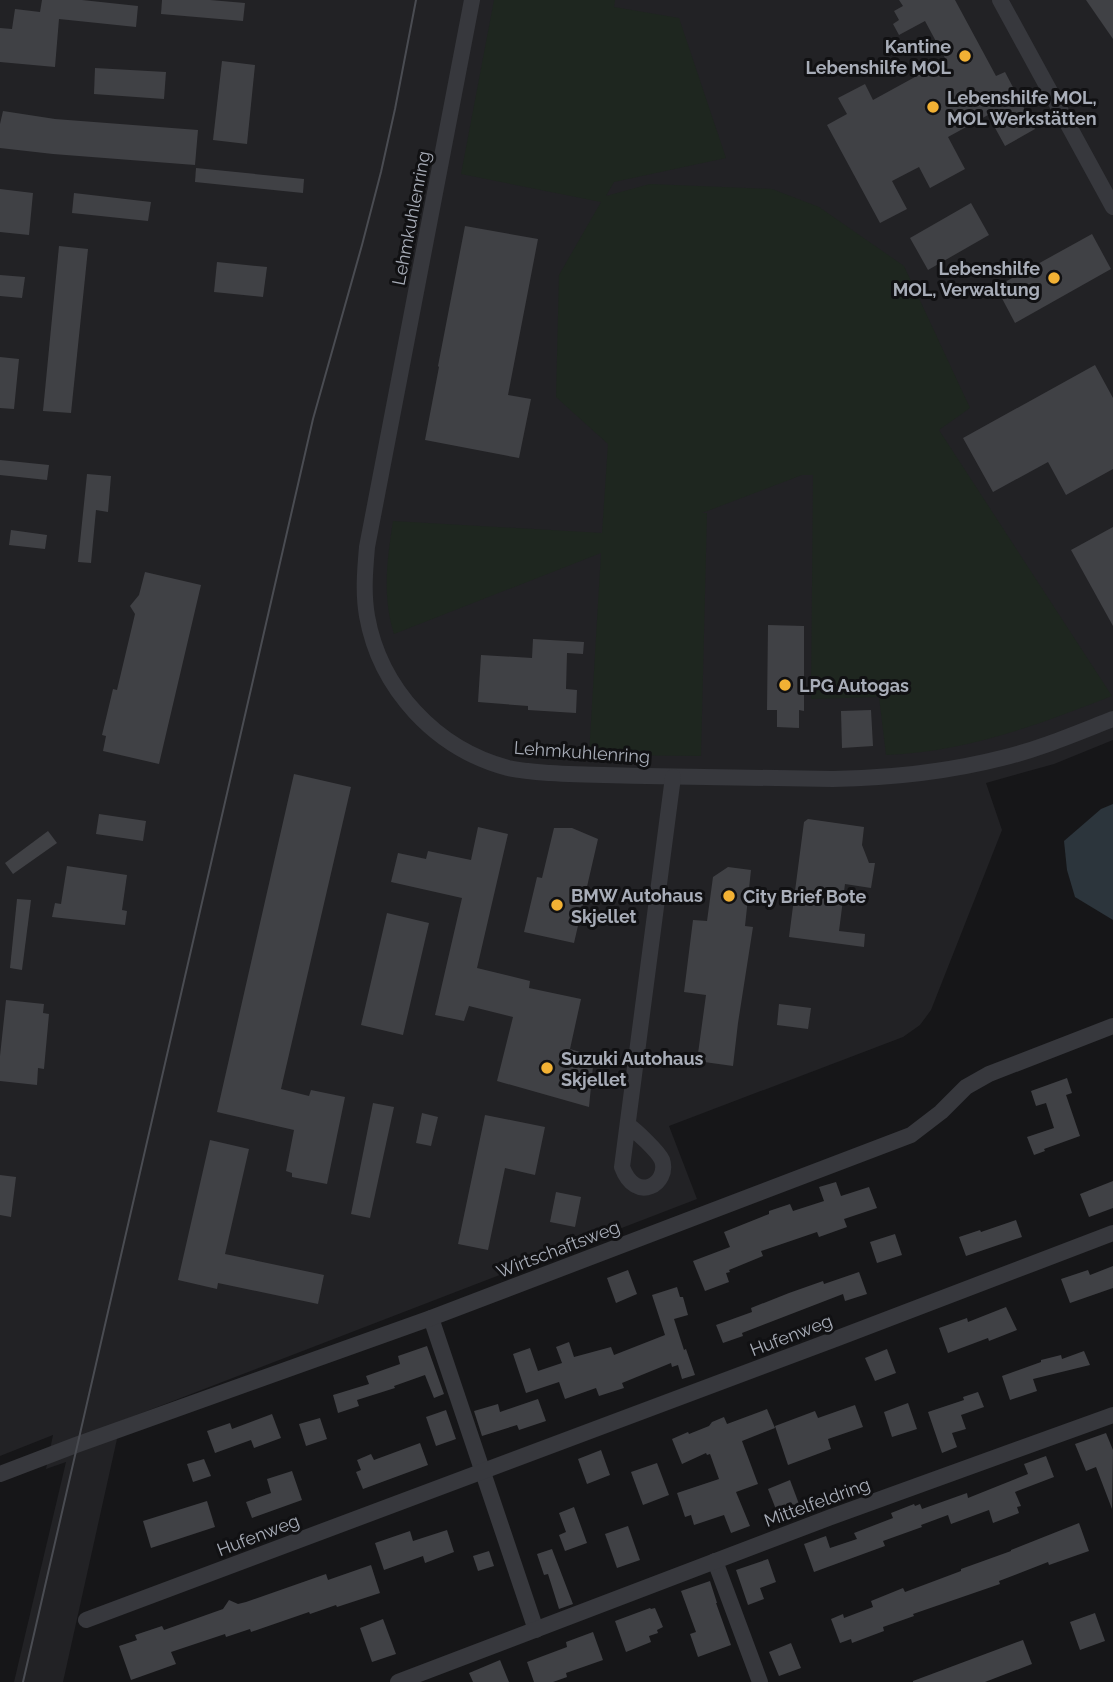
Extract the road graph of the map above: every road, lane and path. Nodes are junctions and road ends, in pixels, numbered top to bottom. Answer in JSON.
{"nodes":[{"id":1,"x":472,"y":0,"type":"edge"},
{"id":2,"x":1000,"y":0,"type":"edge"},
{"id":3,"x":1113,"y":207,"type":"edge"},
{"id":4,"x":1113,"y":719,"type":"edge"},
{"id":5,"x":673,"y":777,"type":"junction"},
{"id":6,"x":1113,"y":1026,"type":"edge"},
{"id":7,"x":628,"y":1125,"type":"dead end"},
{"id":8,"x":1113,"y":1233,"type":"edge"},
{"id":9,"x":431,"y":1318,"type":"junction"},
{"id":10,"x":1113,"y":1415,"type":"edge"},
{"id":11,"x":482,"y":1471,"type":"junction"},
{"id":12,"x":0,"y":1474,"type":"edge"},
{"id":13,"x":715,"y":1561,"type":"junction"},
{"id":14,"x":86,"y":1620,"type":"dead end"},
{"id":15,"x":536,"y":1630,"type":"junction"},
{"id":16,"x":398,"y":1682,"type":"edge"},
{"id":17,"x":760,"y":1682,"type":"edge"}],
"edges":[{"from":1,"to":5,"type":"street","name":"Lehmkuhlenring"},
{"from":2,"to":3,"type":"street"},
{"from":4,"to":5,"type":"street","name":"Lehmkuhlenring"},
{"from":5,"to":7,"type":"street"},
{"from":6,"to":9,"type":"street","name":"Wirtschaftsweg"},
{"from":8,"to":11,"type":"street","name":"Hufenweg"},
{"from":9,"to":11,"type":"street"},
{"from":9,"to":12,"type":"street","name":"Wirtschaftsweg"},
{"from":10,"to":13,"type":"street","name":"Mittelfeldring"},
{"from":11,"to":14,"type":"street","name":"Hufenweg"},
{"from":11,"to":15,"type":"street"},
{"from":13,"to":15,"type":"street","name":"Mittelfeldring"},
{"from":13,"to":17,"type":"street"},
{"from":15,"to":16,"type":"street","name":"Mittelfeldring"}]}
